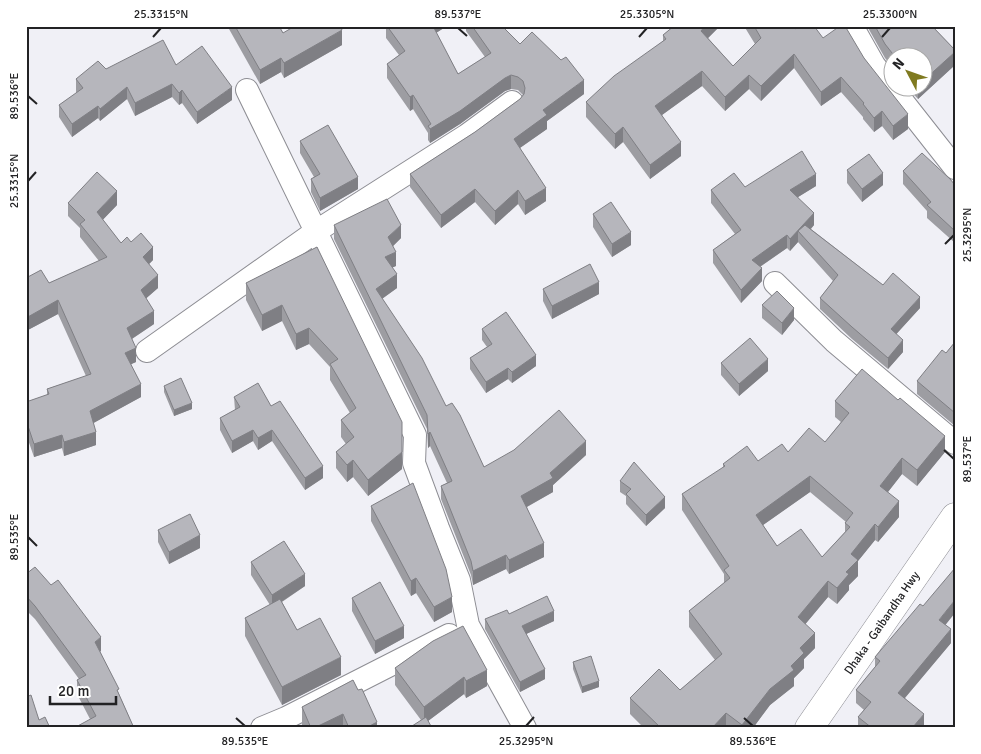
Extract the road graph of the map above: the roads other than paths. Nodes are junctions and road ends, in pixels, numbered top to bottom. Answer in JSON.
{"nodes":[{"id":1,"x":852,"y":26,"type":"edge"},
{"id":2,"x":247,"y":90,"type":"dead end"},
{"id":3,"x":512,"y":102,"type":"edge"},
{"id":4,"x":955,"y":168,"type":"edge"},
{"id":5,"x":315,"y":232,"type":"junction"},
{"id":6,"x":775,"y":284,"type":"dead end"},
{"id":7,"x":147,"y":351,"type":"dead end"},
{"id":8,"x":955,"y":444,"type":"edge"},
{"id":9,"x":955,"y":517,"type":"edge"},
{"id":10,"x":468,"y":626,"type":"junction"},
{"id":11,"x":815,"y":725,"type":"edge"},
{"id":12,"x":262,"y":728,"type":"edge"},
{"id":13,"x":525,"y":728,"type":"edge"}],
"edges":[{"from":1,"to":4,"type":"street"},
{"from":2,"to":5,"type":"street"},
{"from":3,"to":5,"type":"street"},
{"from":5,"to":7,"type":"street"},
{"from":5,"to":10,"type":"street"},
{"from":6,"to":8,"type":"street"},
{"from":9,"to":11,"type":"main road","name":"Dhaka - Gaibandha Hwy"},
{"from":10,"to":12,"type":"street"},
{"from":10,"to":13,"type":"street"}]}
